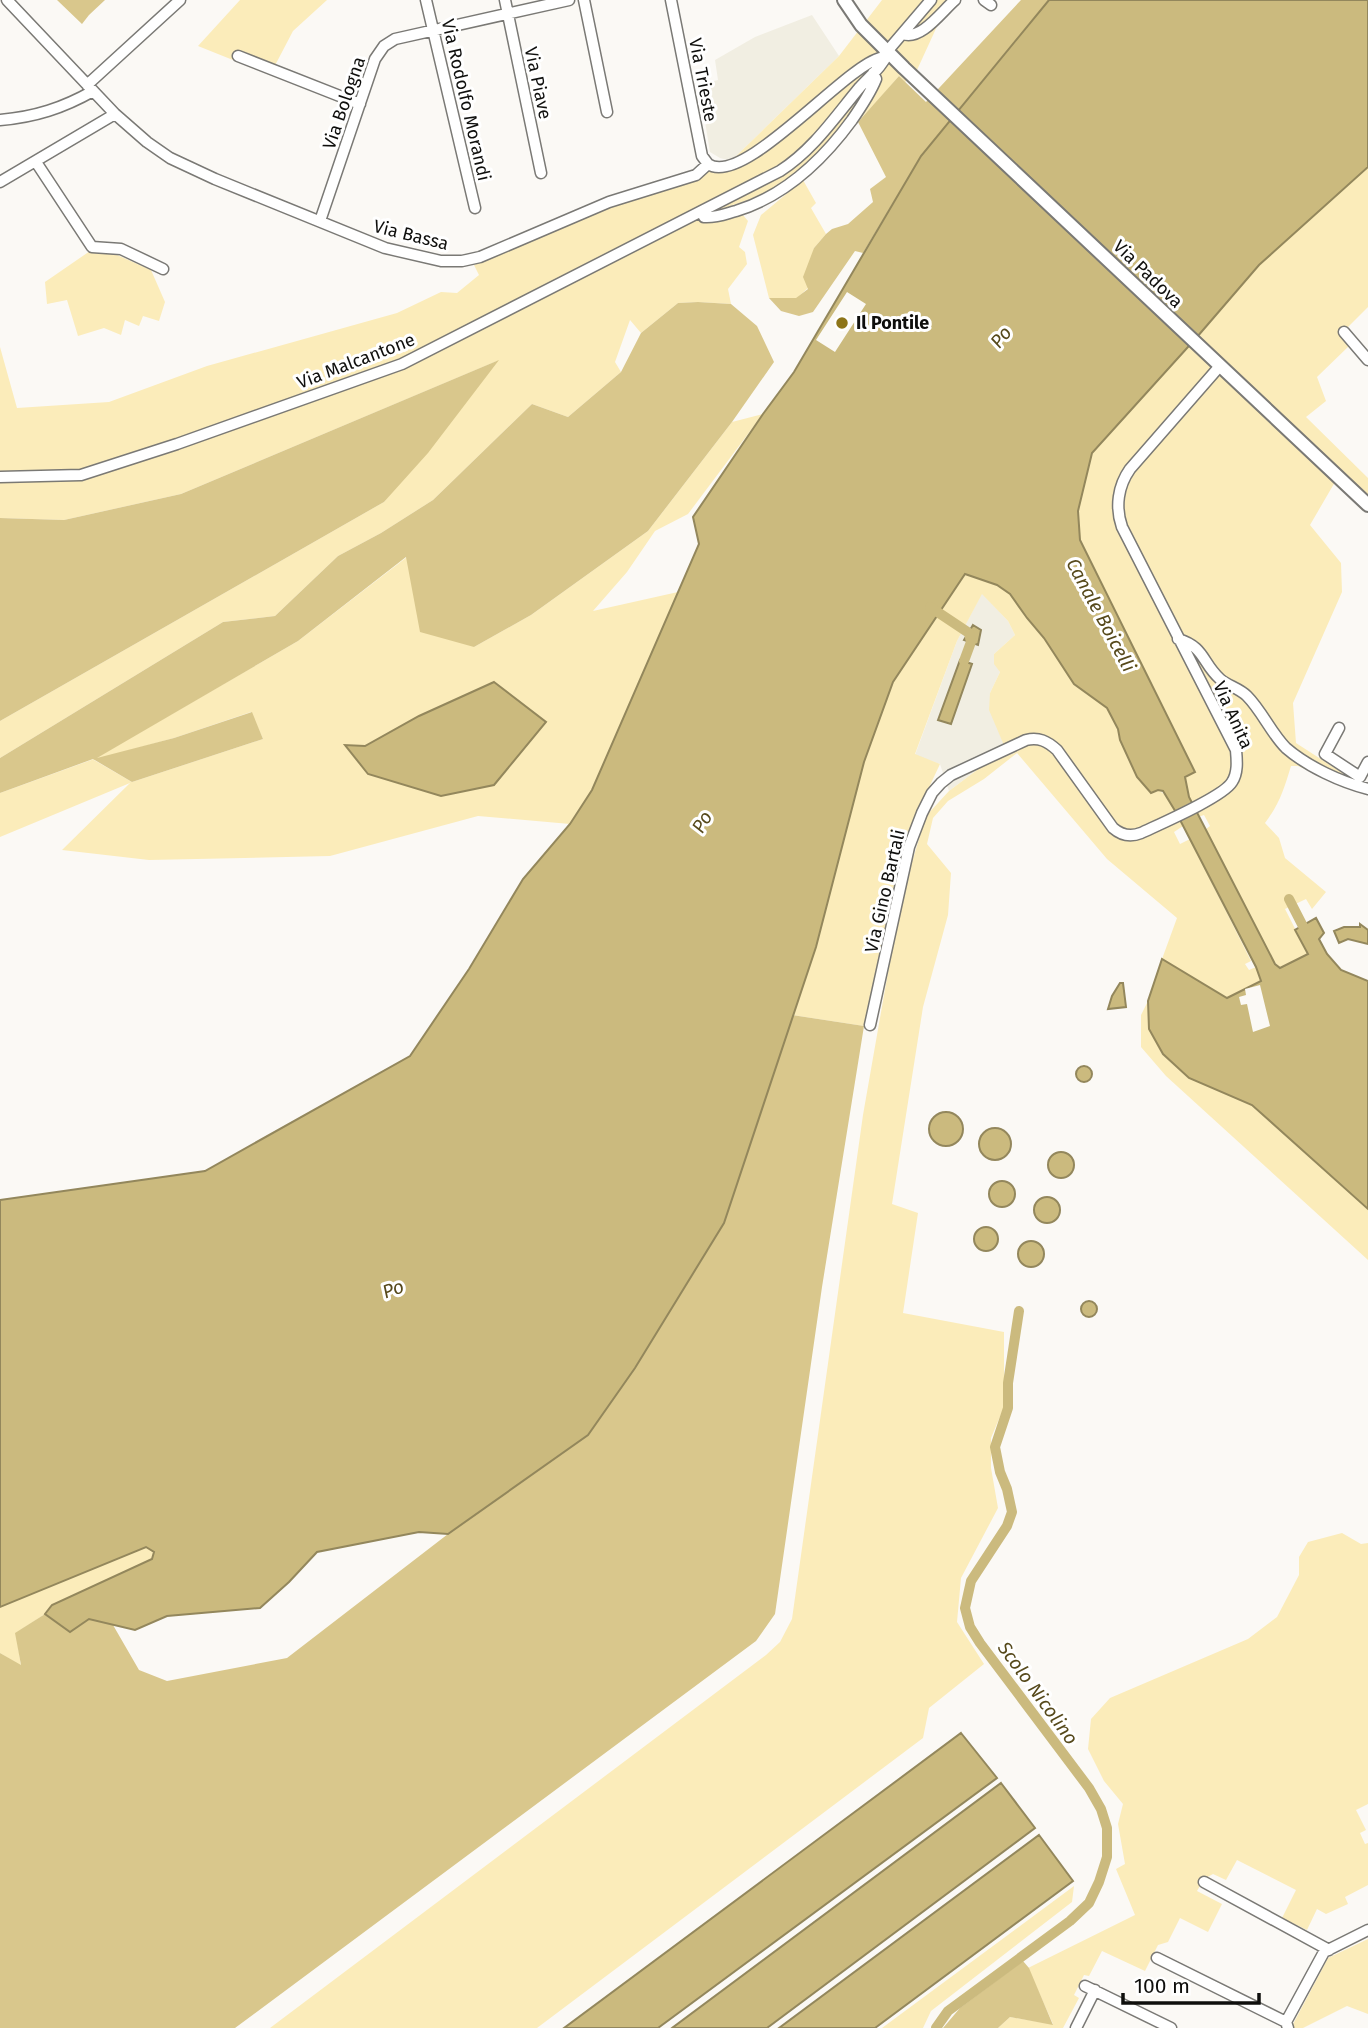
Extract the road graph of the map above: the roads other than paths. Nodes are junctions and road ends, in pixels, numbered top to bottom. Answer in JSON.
{"nodes":[{"id":1,"x":7,"y":0,"type":"edge"},
{"id":2,"x":180,"y":0,"type":"edge"},
{"id":3,"x":426,"y":0,"type":"edge"},
{"id":4,"x":505,"y":0,"type":"edge"},
{"id":5,"x":569,"y":0,"type":"edge"},
{"id":6,"x":583,"y":0,"type":"edge"},
{"id":7,"x":671,"y":0,"type":"edge"},
{"id":8,"x":844,"y":0,"type":"edge"},
{"id":9,"x":931,"y":0,"type":"edge"},
{"id":10,"x":955,"y":0,"type":"edge"},
{"id":11,"x":508,"y":14,"type":"junction"},
{"id":12,"x":433,"y":30,"type":"junction"},
{"id":13,"x":903,"y":34,"type":"junction"},
{"id":14,"x":884,"y":55,"type":"junction"},
{"id":15,"x":238,"y":57,"type":"dead end"},
{"id":16,"x":862,"y":66,"type":"junction"},
{"id":17,"x":873,"y":73,"type":"junction"},
{"id":18,"x":839,"y":85,"type":"junction"},
{"id":19,"x":861,"y":86,"type":"junction"},
{"id":20,"x":90,"y":88,"type":"junction"},
{"id":21,"x":360,"y":104,"type":"junction"},
{"id":22,"x":607,"y":112,"type":"dead end"},
{"id":23,"x":115,"y":114,"type":"junction"},
{"id":24,"x":0,"y":120,"type":"edge"},
{"id":25,"x":36,"y":162,"type":"junction"},
{"id":26,"x":708,"y":164,"type":"junction"},
{"id":27,"x":541,"y":173,"type":"dead end"},
{"id":28,"x":0,"y":182,"type":"edge"},
{"id":29,"x":475,"y":208,"type":"dead end"},
{"id":30,"x":702,"y":212,"type":"junction"},
{"id":31,"x":320,"y":222,"type":"junction"},
{"id":32,"x":163,"y":268,"type":"dead end"},
{"id":33,"x":1344,"y":332,"type":"dead end"},
{"id":34,"x":1368,"y":360,"type":"edge"},
{"id":35,"x":1219,"y":367,"type":"junction"},
{"id":36,"x":0,"y":477,"type":"edge"},
{"id":37,"x":1368,"y":505,"type":"edge"},
{"id":38,"x":1178,"y":639,"type":"junction"},
{"id":39,"x":1339,"y":728,"type":"dead end"},
{"id":40,"x":1368,"y":762,"type":"edge"},
{"id":41,"x":951,"y":775,"type":"joint"},
{"id":42,"x":1357,"y":781,"type":"junction"},
{"id":43,"x":1368,"y":789,"type":"edge"},
{"id":44,"x":870,"y":1025,"type":"dead end"},
{"id":45,"x":1204,"y":1882,"type":"dead end"},
{"id":46,"x":1368,"y":1930,"type":"edge"},
{"id":47,"x":1329,"y":1950,"type":"junction"},
{"id":48,"x":1157,"y":1958,"type":"dead end"},
{"id":49,"x":1287,"y":2025,"type":"edge"},
{"id":50,"x":1076,"y":2028,"type":"edge"},
{"id":51,"x":1171,"y":2028,"type":"edge"}],
"edges":[{"from":1,"to":20,"type":"street","name":"Via Bassa"},
{"from":2,"to":20,"type":"street"},
{"from":3,"to":12,"type":"street","name":"Via Rodolfo Morandi"},
{"from":4,"to":11,"type":"street","name":"Via Piave"},
{"from":5,"to":11,"type":"street","name":"Via Bologna"},
{"from":6,"to":22,"type":"street"},
{"from":7,"to":26,"type":"street","name":"Via Trieste"},
{"from":8,"to":14,"type":"main road","name":"Via Padova"},
{"from":9,"to":13,"type":"street"},
{"from":10,"to":13,"type":"street"},
{"from":11,"to":12,"type":"street","name":"Via Bologna"},
{"from":11,"to":27,"type":"street","name":"Via Piave"},
{"from":12,"to":21,"type":"street","name":"Via Bologna"},
{"from":12,"to":29,"type":"street","name":"Via Rodolfo Morandi"},
{"from":13,"to":14,"type":"street"},
{"from":14,"to":16,"type":"street","name":"Via Bassa"},
{"from":14,"to":17,"type":"street"},
{"from":14,"to":35,"type":"main road","name":"Via Padova"},
{"from":15,"to":21,"type":"street"},
{"from":16,"to":17,"type":"street"},
{"from":16,"to":18,"type":"street","name":"Via Bassa"},
{"from":17,"to":19,"type":"street","name":"Via Malcantone"},
{"from":17,"to":30,"type":"street","name":"Via Malcantone"},
{"from":18,"to":19,"type":"street"},
{"from":18,"to":26,"type":"street","name":"Via Bassa"},
{"from":19,"to":30,"type":"street","name":"Via Malcantone"},
{"from":20,"to":23,"type":"street","name":"Via Bassa"},
{"from":20,"to":24,"type":"street"},
{"from":21,"to":31,"type":"street","name":"Via Bologna"},
{"from":23,"to":25,"type":"street"},
{"from":23,"to":31,"type":"street","name":"Via Bassa"},
{"from":25,"to":28,"type":"street"},
{"from":25,"to":32,"type":"street"},
{"from":26,"to":31,"type":"street","name":"Via Bassa"},
{"from":30,"to":36,"type":"street","name":"Via Malcantone"},
{"from":33,"to":34,"type":"street"},
{"from":35,"to":37,"type":"main road","name":"Via Padova"},
{"from":35,"to":38,"type":"street","name":"Via Anita"},
{"from":38,"to":41,"type":"street","name":"Via Anita"},
{"from":38,"to":42,"type":"street"},
{"from":39,"to":42,"type":"street"},
{"from":40,"to":42,"type":"street"},
{"from":41,"to":44,"type":"street","name":"Via Gino Bartali"},
{"from":42,"to":43,"type":"street"},
{"from":45,"to":47,"type":"street"},
{"from":46,"to":47,"type":"street"},
{"from":47,"to":49,"type":"street"},
{"from":48,"to":49,"type":"street"},
{"from":50,"to":51,"type":"street"}]}
